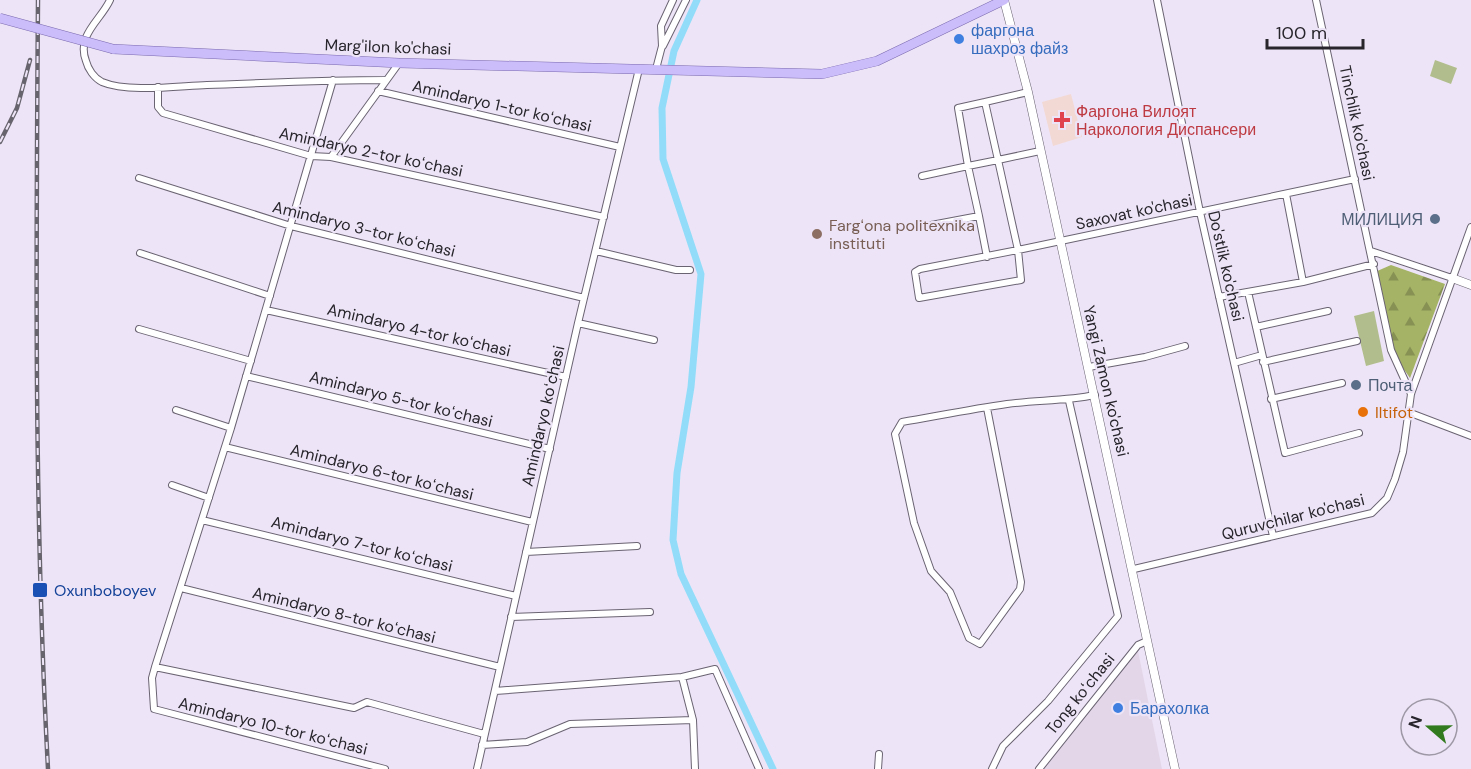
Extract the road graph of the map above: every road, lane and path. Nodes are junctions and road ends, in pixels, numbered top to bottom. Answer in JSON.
{"nodes":[{"id":1,"x":110,"y":0,"type":"edge"},
{"id":2,"x":674,"y":0,"type":"edge"},
{"id":3,"x":686,"y":0,"type":"edge"},
{"id":4,"x":1004,"y":0,"type":"edge"},
{"id":5,"x":1157,"y":0,"type":"edge"},
{"id":6,"x":1316,"y":0,"type":"edge"},
{"id":7,"x":0,"y":18,"type":"edge"},
{"id":8,"x":662,"y":46,"type":"junction"},
{"id":9,"x":399,"y":63,"type":"junction"},
{"id":10,"x":639,"y":69,"type":"junction"},
{"id":11,"x":659,"y":69,"type":"junction"},
{"id":12,"x":333,"y":80,"type":"junction"},
{"id":13,"x":385,"y":80,"type":"junction"},
{"id":14,"x":158,"y":87,"type":"junction"},
{"id":15,"x":378,"y":91,"type":"junction"},
{"id":16,"x":1028,"y":92,"type":"junction"},
{"id":17,"x":985,"y":102,"type":"junction"},
{"id":18,"x":620,"y":147,"type":"junction"},
{"id":19,"x":1040,"y":151,"type":"junction"},
{"id":20,"x":311,"y":156,"type":"junction"},
{"id":21,"x":331,"y":157,"type":"junction"},
{"id":22,"x":998,"y":160,"type":"junction"},
{"id":23,"x":968,"y":166,"type":"junction"},
{"id":24,"x":922,"y":176,"type":"dead end"},
{"id":25,"x":139,"y":178,"type":"dead end"},
{"id":26,"x":1355,"y":179,"type":"junction"},
{"id":27,"x":1286,"y":194,"type":"junction"},
{"id":28,"x":1200,"y":212,"type":"junction"},
{"id":29,"x":979,"y":216,"type":"junction"},
{"id":30,"x":604,"y":217,"type":"junction"},
{"id":31,"x":291,"y":226,"type":"junction"},
{"id":32,"x":926,"y":226,"type":"dead end"},
{"id":33,"x":1471,"y":227,"type":"edge"},
{"id":34,"x":1060,"y":242,"type":"junction"},
{"id":35,"x":1018,"y":250,"type":"junction"},
{"id":36,"x":596,"y":251,"type":"junction"},
{"id":37,"x":1371,"y":251,"type":"junction"},
{"id":38,"x":140,"y":254,"type":"dead end"},
{"id":39,"x":987,"y":256,"type":"junction"},
{"id":40,"x":1374,"y":264,"type":"junction"},
{"id":41,"x":690,"y":270,"type":"dead end"},
{"id":42,"x":1452,"y":278,"type":"junction"},
{"id":43,"x":1303,"y":282,"type":"junction"},
{"id":44,"x":1471,"y":285,"type":"edge"},
{"id":45,"x":1248,"y":292,"type":"junction"},
{"id":46,"x":270,"y":296,"type":"junction"},
{"id":47,"x":1219,"y":297,"type":"junction"},
{"id":48,"x":584,"y":298,"type":"junction"},
{"id":49,"x":266,"y":310,"type":"junction"},
{"id":50,"x":1329,"y":311,"type":"dead end"},
{"id":51,"x":578,"y":323,"type":"junction"},
{"id":52,"x":1256,"y":327,"type":"junction"},
{"id":53,"x":139,"y":328,"type":"dead end"},
{"id":54,"x":654,"y":340,"type":"dead end"},
{"id":55,"x":1357,"y":341,"type":"dead end"},
{"id":56,"x":1185,"y":346,"type":"dead end"},
{"id":57,"x":1262,"y":358,"type":"junction"},
{"id":58,"x":251,"y":361,"type":"junction"},
{"id":59,"x":1234,"y":363,"type":"junction"},
{"id":60,"x":1089,"y":367,"type":"junction"},
{"id":61,"x":246,"y":376,"type":"junction"},
{"id":62,"x":566,"y":377,"type":"junction"},
{"id":63,"x":1342,"y":383,"type":"dead end"},
{"id":64,"x":1411,"y":394,"type":"junction"},
{"id":65,"x":1095,"y":395,"type":"junction"},
{"id":66,"x":1271,"y":399,"type":"junction"},
{"id":67,"x":1069,"y":401,"type":"junction"},
{"id":68,"x":987,"y":408,"type":"junction"},
{"id":69,"x":176,"y":410,"type":"dead end"},
{"id":70,"x":1408,"y":412,"type":"junction"},
{"id":71,"x":231,"y":428,"type":"junction"},
{"id":72,"x":1359,"y":433,"type":"dead end"},
{"id":73,"x":1471,"y":436,"type":"edge"},
{"id":74,"x":225,"y":447,"type":"junction"},
{"id":75,"x":550,"y":449,"type":"junction"},
{"id":76,"x":172,"y":485,"type":"dead end"},
{"id":77,"x":209,"y":498,"type":"junction"},
{"id":78,"x":202,"y":520,"type":"junction"},
{"id":79,"x":532,"y":522,"type":"junction"},
{"id":80,"x":1273,"y":536,"type":"junction"},
{"id":81,"x":637,"y":546,"type":"dead end"},
{"id":82,"x":526,"y":552,"type":"junction"},
{"id":83,"x":1134,"y":569,"type":"junction"},
{"id":84,"x":181,"y":588,"type":"junction"},
{"id":85,"x":516,"y":596,"type":"junction"},
{"id":86,"x":650,"y":612,"type":"dead end"},
{"id":87,"x":511,"y":617,"type":"junction"},
{"id":88,"x":1147,"y":641,"type":"junction"},
{"id":89,"x":155,"y":667,"type":"junction"},
{"id":90,"x":500,"y":668,"type":"junction"},
{"id":91,"x":682,"y":677,"type":"junction"},
{"id":92,"x":495,"y":691,"type":"junction"},
{"id":93,"x":693,"y":720,"type":"junction"},
{"id":94,"x":484,"y":734,"type":"junction"},
{"id":95,"x":482,"y":746,"type":"junction"},
{"id":96,"x":879,"y":754,"type":"dead end"},
{"id":97,"x":385,"y":769,"type":"edge"},
{"id":98,"x":477,"y":769,"type":"edge"},
{"id":99,"x":696,"y":769,"type":"edge"},
{"id":100,"x":759,"y":769,"type":"edge"},
{"id":101,"x":878,"y":769,"type":"edge"},
{"id":102,"x":992,"y":769,"type":"edge"},
{"id":103,"x":1038,"y":769,"type":"edge"},
{"id":104,"x":1175,"y":769,"type":"edge"}],
"edges":[{"from":1,"to":14,"type":"street"},
{"from":2,"to":8,"type":"street"},
{"from":3,"to":8,"type":"street"},
{"from":4,"to":11,"type":"main road","name":"Marg'ilon ko'chasi"},
{"from":4,"to":16,"type":"street","name":"Yangi Zamon ko'chasi"},
{"from":5,"to":28,"type":"street","name":"Do'stlik ko'chasi"},
{"from":6,"to":26,"type":"street","name":"Tinchlik ko'chasi"},
{"from":7,"to":9,"type":"main road","name":"Marg'ilon ko'chasi","bridge":true},
{"from":8,"to":11,"type":"street"},
{"from":9,"to":10,"type":"main road","name":"Marg'ilon ko'chasi"},
{"from":9,"to":13,"type":"street"},
{"from":10,"to":11,"type":"main road","name":"Marg'ilon ko'chasi"},
{"from":10,"to":18,"type":"street","name":"Amindaryo koʻchasi"},
{"from":12,"to":13,"type":"street"},
{"from":12,"to":14,"type":"street"},
{"from":12,"to":20,"type":"street"},
{"from":13,"to":15,"type":"street"},
{"from":14,"to":20,"type":"street","name":"Amindaryo 2-tor koʻchasi"},
{"from":15,"to":18,"type":"street","name":"Amindaryo 1-tor koʻchasi"},
{"from":15,"to":21,"type":"street"},
{"from":16,"to":17,"type":"street"},
{"from":16,"to":19,"type":"street","name":"Yangi Zamon ko'chasi"},
{"from":17,"to":22,"type":"street"},
{"from":17,"to":23,"type":"street"},
{"from":18,"to":30,"type":"street","name":"Amindaryo koʻchasi"},
{"from":19,"to":22,"type":"street"},
{"from":19,"to":34,"type":"street","name":"Yangi Zamon ko'chasi"},
{"from":20,"to":21,"type":"street","name":"Amindaryo 2-tor koʻchasi"},
{"from":20,"to":31,"type":"street"},
{"from":21,"to":30,"type":"street","name":"Amindaryo 2-tor koʻchasi"},
{"from":22,"to":23,"type":"street"},
{"from":22,"to":35,"type":"street"},
{"from":23,"to":24,"type":"street"},
{"from":23,"to":29,"type":"street"},
{"from":25,"to":31,"type":"street","name":"Amindaryo 3-tor koʻchasi"},
{"from":26,"to":27,"type":"street","name":"Saxovat ko'chasi"},
{"from":26,"to":37,"type":"street","name":"Tinchlik ko'chasi"},
{"from":27,"to":28,"type":"street","name":"Saxovat ko'chasi"},
{"from":27,"to":43,"type":"street"},
{"from":28,"to":34,"type":"street","name":"Saxovat ko'chasi"},
{"from":28,"to":47,"type":"street","name":"Do'stlik ko'chasi"},
{"from":29,"to":32,"type":"street"},
{"from":29,"to":39,"type":"street"},
{"from":30,"to":36,"type":"street","name":"Amindaryo koʻchasi"},
{"from":31,"to":46,"type":"street"},
{"from":31,"to":48,"type":"street","name":"Amindaryo 3-tor koʻchasi"},
{"from":33,"to":42,"type":"street","name":"Quruvchilar ko'chasi"},
{"from":34,"to":35,"type":"street","name":"Saxovat ko'chasi"},
{"from":34,"to":60,"type":"street","name":"Yangi Zamon ko'chasi"},
{"from":35,"to":39,"type":"street","name":"Saxovat ko'chasi"},
{"from":35,"to":39,"type":"street","name":"Saxovat ko'chasi"},
{"from":36,"to":41,"type":"street"},
{"from":36,"to":48,"type":"street","name":"Amindaryo koʻchasi"},
{"from":37,"to":40,"type":"street","name":"Tinchlik ko'chasi"},
{"from":37,"to":42,"type":"street"},
{"from":38,"to":46,"type":"street"},
{"from":40,"to":43,"type":"street"},
{"from":40,"to":64,"type":"street","name":"Tinchlik ko'chasi"},
{"from":42,"to":44,"type":"street"},
{"from":42,"to":64,"type":"street","name":"Quruvchilar ko'chasi"},
{"from":43,"to":45,"type":"street"},
{"from":45,"to":47,"type":"street"},
{"from":45,"to":52,"type":"street"},
{"from":46,"to":49,"type":"street"},
{"from":47,"to":59,"type":"street","name":"Do'stlik ko'chasi"},
{"from":48,"to":51,"type":"street","name":"Amindaryo koʻchasi"},
{"from":49,"to":58,"type":"street"},
{"from":49,"to":62,"type":"street","name":"Amindaryo 4-tor koʻchasi"},
{"from":50,"to":52,"type":"street"},
{"from":51,"to":54,"type":"street"},
{"from":51,"to":62,"type":"street","name":"Amindaryo koʻchasi"},
{"from":52,"to":57,"type":"street"},
{"from":53,"to":58,"type":"street"},
{"from":55,"to":57,"type":"street"},
{"from":56,"to":60,"type":"street"},
{"from":57,"to":59,"type":"street"},
{"from":57,"to":66,"type":"street"},
{"from":58,"to":61,"type":"street"},
{"from":59,"to":80,"type":"street","name":"Do'stlik ko'chasi"},
{"from":60,"to":65,"type":"street","name":"Yangi Zamon ko'chasi"},
{"from":61,"to":71,"type":"street"},
{"from":61,"to":75,"type":"street","name":"Amindaryo 5-tor koʻchasi"},
{"from":62,"to":75,"type":"street","name":"Amindaryo koʻchasi"},
{"from":63,"to":66,"type":"street"},
{"from":64,"to":70,"type":"street","name":"Quruvchilar ko'chasi"},
{"from":65,"to":67,"type":"street"},
{"from":65,"to":83,"type":"street","name":"Yangi Zamon ko'chasi"},
{"from":66,"to":72,"type":"street"},
{"from":67,"to":68,"type":"street"},
{"from":67,"to":102,"type":"street"},
{"from":68,"to":68,"type":"street"},
{"from":69,"to":71,"type":"street"},
{"from":70,"to":73,"type":"street"},
{"from":70,"to":80,"type":"street","name":"Quruvchilar ko'chasi"},
{"from":71,"to":74,"type":"street"},
{"from":74,"to":77,"type":"street"},
{"from":74,"to":79,"type":"street","name":"Amindaryo 6-tor koʻchasi"},
{"from":75,"to":79,"type":"street","name":"Amindaryo koʻchasi"},
{"from":76,"to":77,"type":"street"},
{"from":77,"to":78,"type":"street"},
{"from":78,"to":84,"type":"street"},
{"from":78,"to":85,"type":"street","name":"Amindaryo 7-tor koʻchasi"},
{"from":79,"to":82,"type":"street","name":"Amindaryo koʻchasi"},
{"from":80,"to":83,"type":"street","name":"Quruvchilar ko'chasi"},
{"from":81,"to":82,"type":"street"},
{"from":82,"to":85,"type":"street","name":"Amindaryo koʻchasi"},
{"from":83,"to":88,"type":"street","name":"Yangi Zamon ko'chasi"},
{"from":84,"to":89,"type":"street"},
{"from":84,"to":90,"type":"street","name":"Amindaryo 8-tor koʻchasi"},
{"from":85,"to":87,"type":"street","name":"Amindaryo koʻchasi"},
{"from":86,"to":87,"type":"street"},
{"from":87,"to":90,"type":"street","name":"Amindaryo koʻchasi"},
{"from":88,"to":103,"type":"street","name":"Tong koʻchasi"},
{"from":88,"to":104,"type":"street","name":"Yangi Zamon ko'chasi"},
{"from":89,"to":94,"type":"street"},
{"from":89,"to":97,"type":"street","name":"Amindaryo 10-tor koʻchasi"},
{"from":90,"to":92,"type":"street","name":"Amindaryo koʻchasi"},
{"from":91,"to":92,"type":"street"},
{"from":91,"to":93,"type":"street"},
{"from":91,"to":100,"type":"street"},
{"from":92,"to":94,"type":"street","name":"Amindaryo koʻchasi"},
{"from":93,"to":95,"type":"street"},
{"from":93,"to":99,"type":"street"},
{"from":94,"to":95,"type":"street","name":"Amindaryo koʻchasi"},
{"from":95,"to":98,"type":"street","name":"Amindaryo koʻchasi"},
{"from":96,"to":101,"type":"street"}]}
